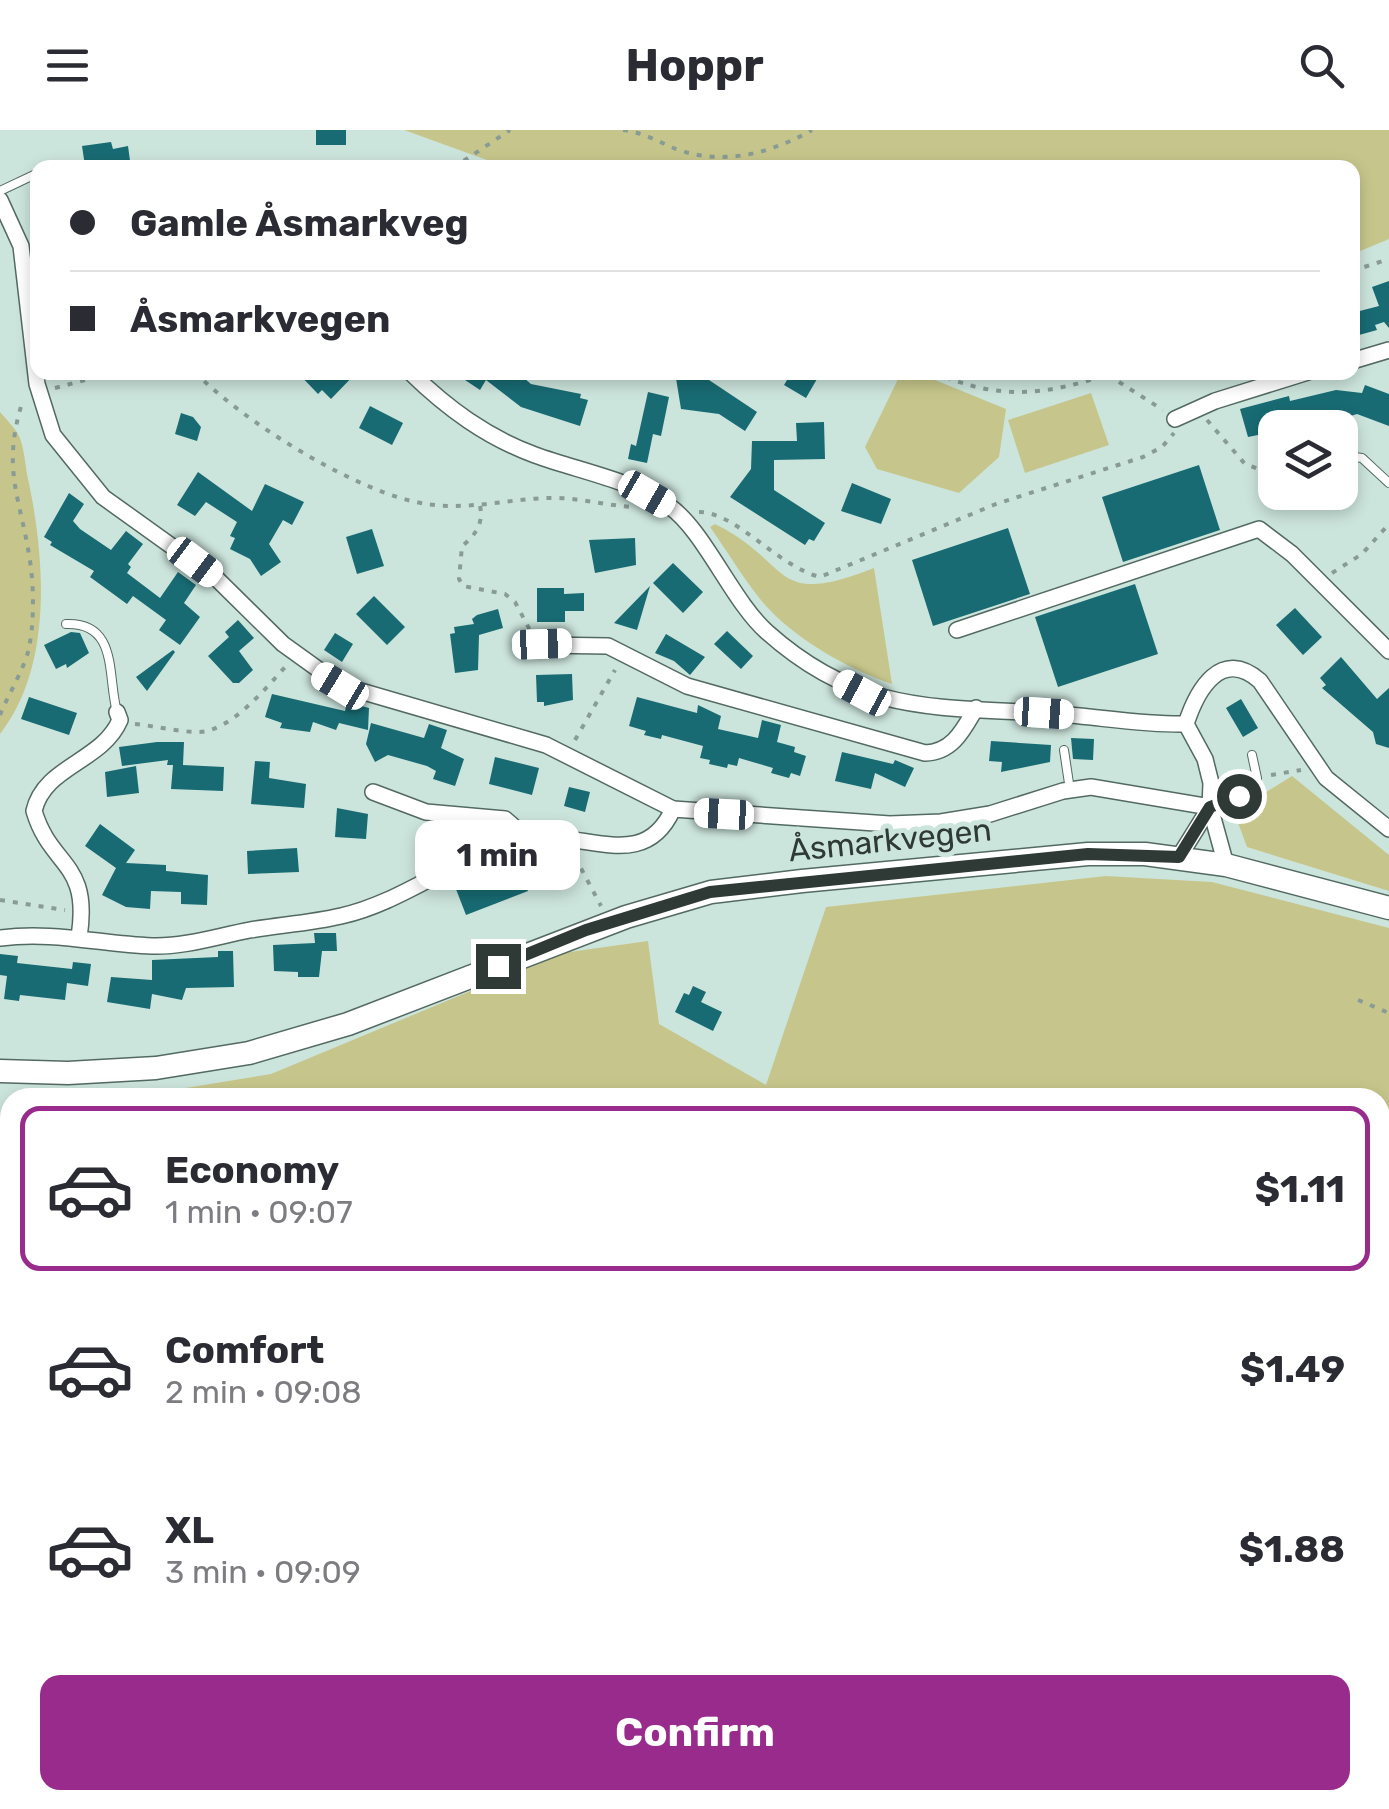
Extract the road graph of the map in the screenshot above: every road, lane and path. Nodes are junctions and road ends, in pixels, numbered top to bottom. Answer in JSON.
{"nodes":[{"id":1,"x":510,"y":130,"type":"edge"},
{"id":2,"x":624,"y":130,"type":"edge"},
{"id":3,"x":812,"y":130,"type":"edge"},
{"id":4,"x":465,"y":160,"type":"edge"},
{"id":5,"x":30,"y":177,"type":"edge"},
{"id":6,"x":0,"y":190,"type":"edge"},
{"id":7,"x":0,"y":200,"type":"edge"},
{"id":8,"x":1389,"y":259,"type":"edge"},
{"id":9,"x":1360,"y":268,"type":"edge"},
{"id":10,"x":30,"y":325,"type":"edge"},
{"id":11,"x":1389,"y":350,"type":"edge"},
{"id":12,"x":1360,"y":359,"type":"edge"},
{"id":13,"x":36,"y":380,"type":"edge"},
{"id":14,"x":87,"y":380,"type":"edge"},
{"id":15,"x":203,"y":380,"type":"edge"},
{"id":16,"x":419,"y":380,"type":"edge"},
{"id":17,"x":951,"y":380,"type":"edge"},
{"id":18,"x":1088,"y":380,"type":"edge"},
{"id":19,"x":1121,"y":380,"type":"edge"},
{"id":20,"x":1284,"y":380,"type":"edge"},
{"id":21,"x":36,"y":384,"type":"junction"},
{"id":22,"x":1197,"y":409,"type":"junction"},
{"id":23,"x":1175,"y":418,"type":"junction"},
{"id":24,"x":4,"y":455,"type":"dead end"},
{"id":25,"x":1358,"y":458,"type":"edge"},
{"id":26,"x":1258,"y":470,"type":"edge"},
{"id":27,"x":1389,"y":484,"type":"edge"},
{"id":28,"x":11,"y":502,"type":"dead end"},
{"id":29,"x":479,"y":505,"type":"junction"},
{"id":30,"x":634,"y":507,"type":"dead end"},
{"id":31,"x":674,"y":509,"type":"junction"},
{"id":32,"x":1389,"y":524,"type":"edge"},
{"id":33,"x":1320,"y":581,"type":"junction"},
{"id":34,"x":66,"y":624,"type":"dead end"},
{"id":35,"x":958,"y":630,"type":"dead end"},
{"id":36,"x":542,"y":644,"type":"joint"},
{"id":37,"x":1389,"y":651,"type":"edge"},
{"id":38,"x":625,"y":653,"type":"junction"},
{"id":39,"x":296,"y":654,"type":"junction"},
{"id":40,"x":976,"y":708,"type":"junction"},
{"id":41,"x":0,"y":715,"type":"edge"},
{"id":42,"x":118,"y":716,"type":"junction"},
{"id":43,"x":1186,"y":724,"type":"junction"},
{"id":44,"x":1064,"y":750,"type":"dead end"},
{"id":45,"x":567,"y":754,"type":"junction"},
{"id":46,"x":1252,"y":755,"type":"dead end"},
{"id":47,"x":1315,"y":765,"type":"junction"},
{"id":48,"x":1257,"y":778,"type":"junction"},
{"id":49,"x":1070,"y":790,"type":"junction"},
{"id":50,"x":373,"y":792,"type":"dead end"},
{"id":51,"x":1210,"y":807,"type":"junction"},
{"id":52,"x":673,"y":809,"type":"junction"},
{"id":53,"x":1389,"y":829,"type":"edge"},
{"id":54,"x":564,"y":837,"type":"junction"},
{"id":55,"x":528,"y":838,"type":"junction"},
{"id":56,"x":1179,"y":857,"type":"junction"},
{"id":57,"x":1226,"y":865,"type":"junction"},
{"id":58,"x":0,"y":900,"type":"edge"},
{"id":59,"x":1389,"y":908,"type":"edge"},
{"id":60,"x":83,"y":915,"type":"junction"},
{"id":61,"x":606,"y":923,"type":"junction"},
{"id":62,"x":80,"y":936,"type":"junction"},
{"id":63,"x":0,"y":938,"type":"edge"},
{"id":64,"x":1358,"y":1000,"type":"dead end"},
{"id":65,"x":1389,"y":1013,"type":"edge"},
{"id":66,"x":0,"y":1071,"type":"edge"}],
"edges":[{"from":1,"to":4,"type":"path"},
{"from":2,"to":3,"type":"path"},
{"from":5,"to":6,"type":"lane"},
{"from":7,"to":10,"type":"street"},
{"from":8,"to":9,"type":"path"},
{"from":11,"to":12,"type":"street"},
{"from":13,"to":21,"type":"street"},
{"from":14,"to":21,"type":"path"},
{"from":15,"to":29,"type":"path"},
{"from":16,"to":31,"type":"street"},
{"from":17,"to":18,"type":"path"},
{"from":19,"to":23,"type":"path"},
{"from":20,"to":22,"type":"street"},
{"from":21,"to":24,"type":"path"},
{"from":21,"to":39,"type":"street"},
{"from":22,"to":23,"type":"street"},
{"from":22,"to":26,"type":"path"},
{"from":23,"to":31,"type":"path"},
{"from":25,"to":27,"type":"lane"},
{"from":28,"to":41,"type":"path"},
{"from":29,"to":30,"type":"path"},
{"from":29,"to":36,"type":"path"},
{"from":31,"to":40,"type":"street"},
{"from":32,"to":33,"type":"path"},
{"from":33,"to":35,"type":"street"},
{"from":33,"to":37,"type":"street"},
{"from":34,"to":42,"type":"lane"},
{"from":36,"to":38,"type":"street"},
{"from":38,"to":40,"type":"street"},
{"from":38,"to":45,"type":"path"},
{"from":39,"to":42,"type":"path"},
{"from":39,"to":45,"type":"street"},
{"from":40,"to":43,"type":"street"},
{"from":42,"to":60,"type":"street"},
{"from":43,"to":47,"type":"street"},
{"from":43,"to":51,"type":"street"},
{"from":44,"to":49,"type":"lane"},
{"from":45,"to":52,"type":"street"},
{"from":46,"to":48,"type":"lane"},
{"from":47,"to":48,"type":"path"},
{"from":47,"to":53,"type":"street"},
{"from":48,"to":51,"type":"lane"},
{"from":49,"to":51,"type":"street"},
{"from":49,"to":52,"type":"street"},
{"from":50,"to":55,"type":"street"},
{"from":51,"to":56,"type":"street"},
{"from":51,"to":57,"type":"street"},
{"from":52,"to":54,"type":"street"},
{"from":54,"to":55,"type":"street"},
{"from":54,"to":61,"type":"path"},
{"from":55,"to":62,"type":"street"},
{"from":56,"to":57,"type":"main road","name":"Åsmarkvegen"},
{"from":56,"to":61,"type":"main road","name":"Åsmarkvegen"},
{"from":57,"to":59,"type":"main road","name":"Åsmarkvegen"},
{"from":58,"to":60,"type":"path"},
{"from":60,"to":62,"type":"street"},
{"from":61,"to":66,"type":"main road","name":"Åsmarkvegen"},
{"from":62,"to":63,"type":"street"},
{"from":64,"to":65,"type":"path"}]}
